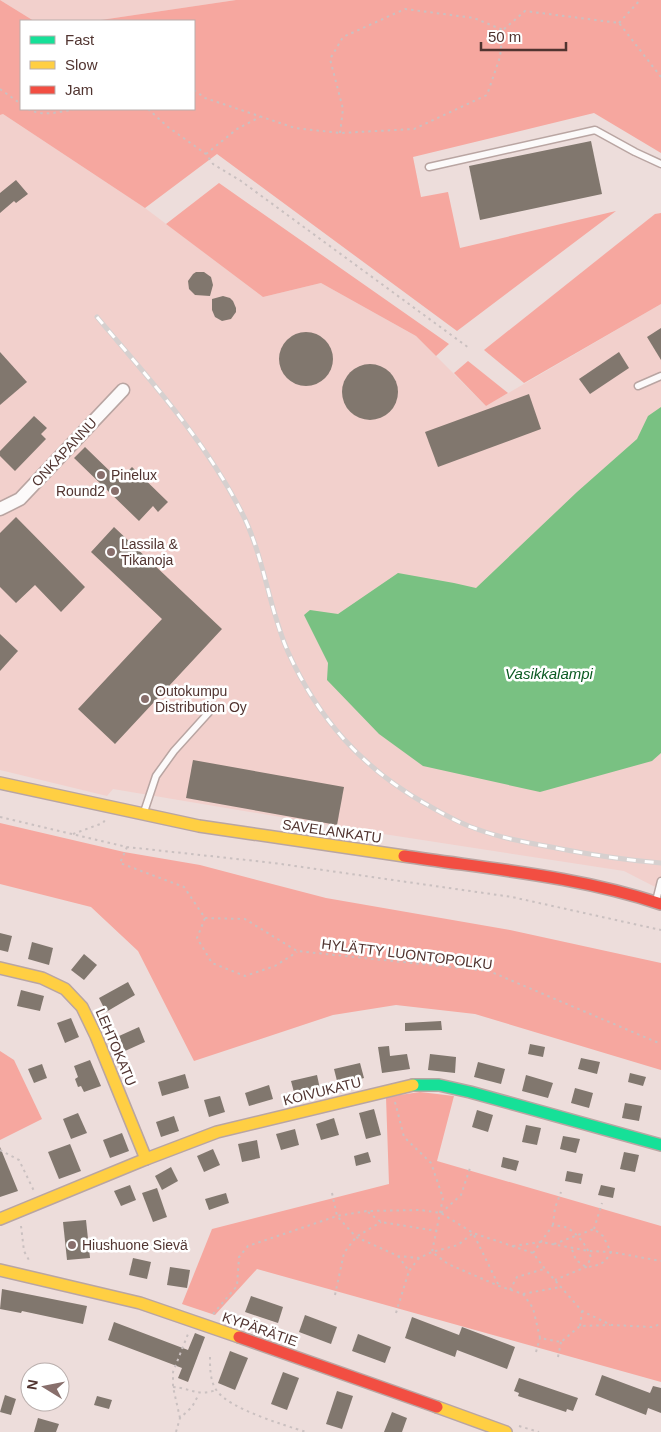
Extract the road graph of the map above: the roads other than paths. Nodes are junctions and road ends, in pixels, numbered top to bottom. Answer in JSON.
{"nodes":[{"id":1,"x":661,"y":164,"type":"edge"},
{"id":2,"x":429,"y":167,"type":"dead end"},
{"id":3,"x":661,"y":376,"type":"edge"},
{"id":4,"x":638,"y":386,"type":"dead end"},
{"id":5,"x":123,"y":390,"type":"dead end"},
{"id":6,"x":0,"y":509,"type":"edge"},
{"id":7,"x":211,"y":710,"type":"dead end"},
{"id":8,"x":0,"y":782,"type":"edge"},
{"id":9,"x":144,"y":815,"type":"junction"},
{"id":10,"x":661,"y":881,"type":"edge"},
{"id":11,"x":659,"y":903,"type":"edge"},
{"id":12,"x":0,"y":968,"type":"edge"},
{"id":13,"x":661,"y":1145,"type":"edge"},
{"id":14,"x":146,"y":1159,"type":"junction"},
{"id":15,"x":0,"y":1219,"type":"edge"},
{"id":16,"x":0,"y":1270,"type":"edge"},
{"id":17,"x":506,"y":1432,"type":"edge"}],
"edges":[{"from":1,"to":2,"type":"lane"},
{"from":3,"to":4,"type":"lane"},
{"from":5,"to":6,"type":"street","name":"ONKAPANNU"},
{"from":7,"to":9,"type":"lane"},
{"from":8,"to":9,"type":"street","name":"SAVELANKATU"},
{"from":9,"to":11,"type":"street","name":"SAVELANKATU"},
{"from":10,"to":11,"type":"lane"},
{"from":12,"to":14,"type":"street","name":"LEHTOKATU"},
{"from":13,"to":14,"type":"street","name":"KOIVUKATU"},
{"from":14,"to":15,"type":"street","name":"KOIVUKATU"},
{"from":16,"to":17,"type":"street","name":"KYPÄRÄTIE"}]}
